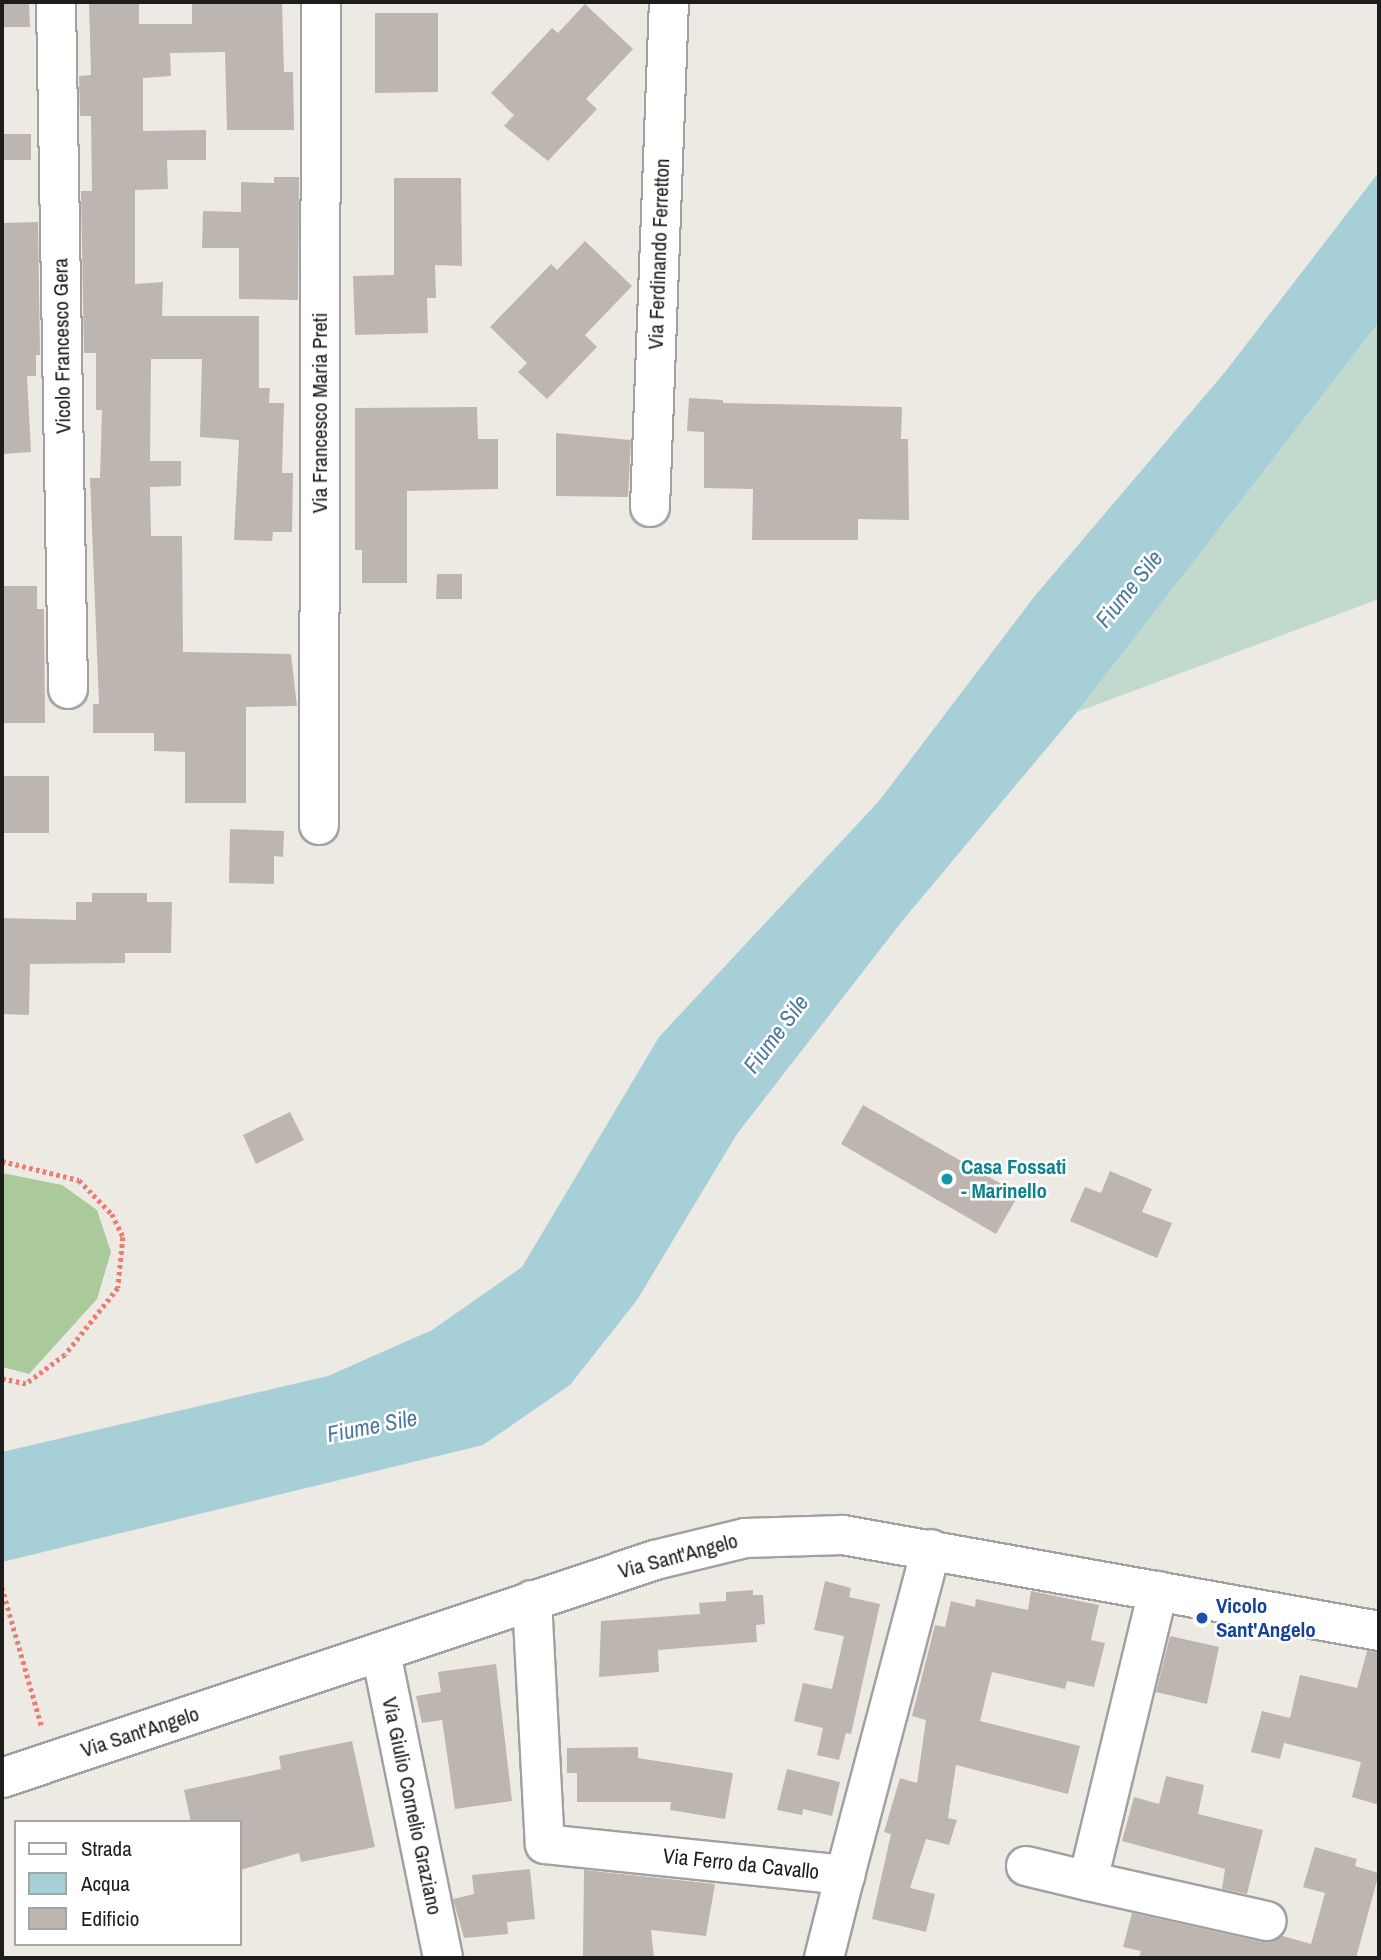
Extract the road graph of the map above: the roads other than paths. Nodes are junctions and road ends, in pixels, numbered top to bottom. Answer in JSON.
{"nodes":[{"id":1,"x":56,"y":2,"type":"edge"},
{"id":2,"x":321,"y":2,"type":"edge"},
{"id":3,"x":668,"y":2,"type":"edge"},
{"id":4,"x":650,"y":507,"type":"dead end"},
{"id":5,"x":68,"y":690,"type":"dead end"},
{"id":6,"x":319,"y":825,"type":"dead end"},
{"id":7,"x":931,"y":1549,"type":"junction"},
{"id":8,"x":1158,"y":1591,"type":"junction"},
{"id":9,"x":532,"y":1600,"type":"junction"},
{"id":10,"x":1379,"y":1632,"type":"edge"},
{"id":11,"x":381,"y":1653,"type":"junction"},
{"id":12,"x":2,"y":1778,"type":"edge"},
{"id":13,"x":1026,"y":1866,"type":"dead end"},
{"id":14,"x":845,"y":1875,"type":"junction"},
{"id":15,"x":1088,"y":1881,"type":"junction"},
{"id":16,"x":1267,"y":1922,"type":"dead end"},
{"id":17,"x":443,"y":1958,"type":"edge"},
{"id":18,"x":824,"y":1958,"type":"edge"}],
"edges":[{"from":1,"to":5,"type":"street","name":"Vicolo Francesco Gera"},
{"from":2,"to":6,"type":"street","name":"Via Francesco Maria Preti"},
{"from":3,"to":4,"type":"street","name":"Via Ferdinando Ferretton"},
{"from":7,"to":8,"type":"street","name":"Via Sant'Angelo"},
{"from":7,"to":9,"type":"street","name":"Via Sant'Angelo"},
{"from":7,"to":14,"type":"street","name":"Via Ferro da Cavallo"},
{"from":8,"to":10,"type":"street","name":"Via Sant'Angelo"},
{"from":8,"to":15,"type":"street"},
{"from":9,"to":11,"type":"street","name":"Via Sant'Angelo"},
{"from":9,"to":14,"type":"street","name":"Via Ferro da Cavallo"},
{"from":11,"to":12,"type":"street","name":"Via Sant'Angelo"},
{"from":11,"to":17,"type":"street","name":"Via Giulio Cornelio Graziano"},
{"from":13,"to":15,"type":"street"},
{"from":14,"to":18,"type":"street"},
{"from":15,"to":16,"type":"street"}]}
